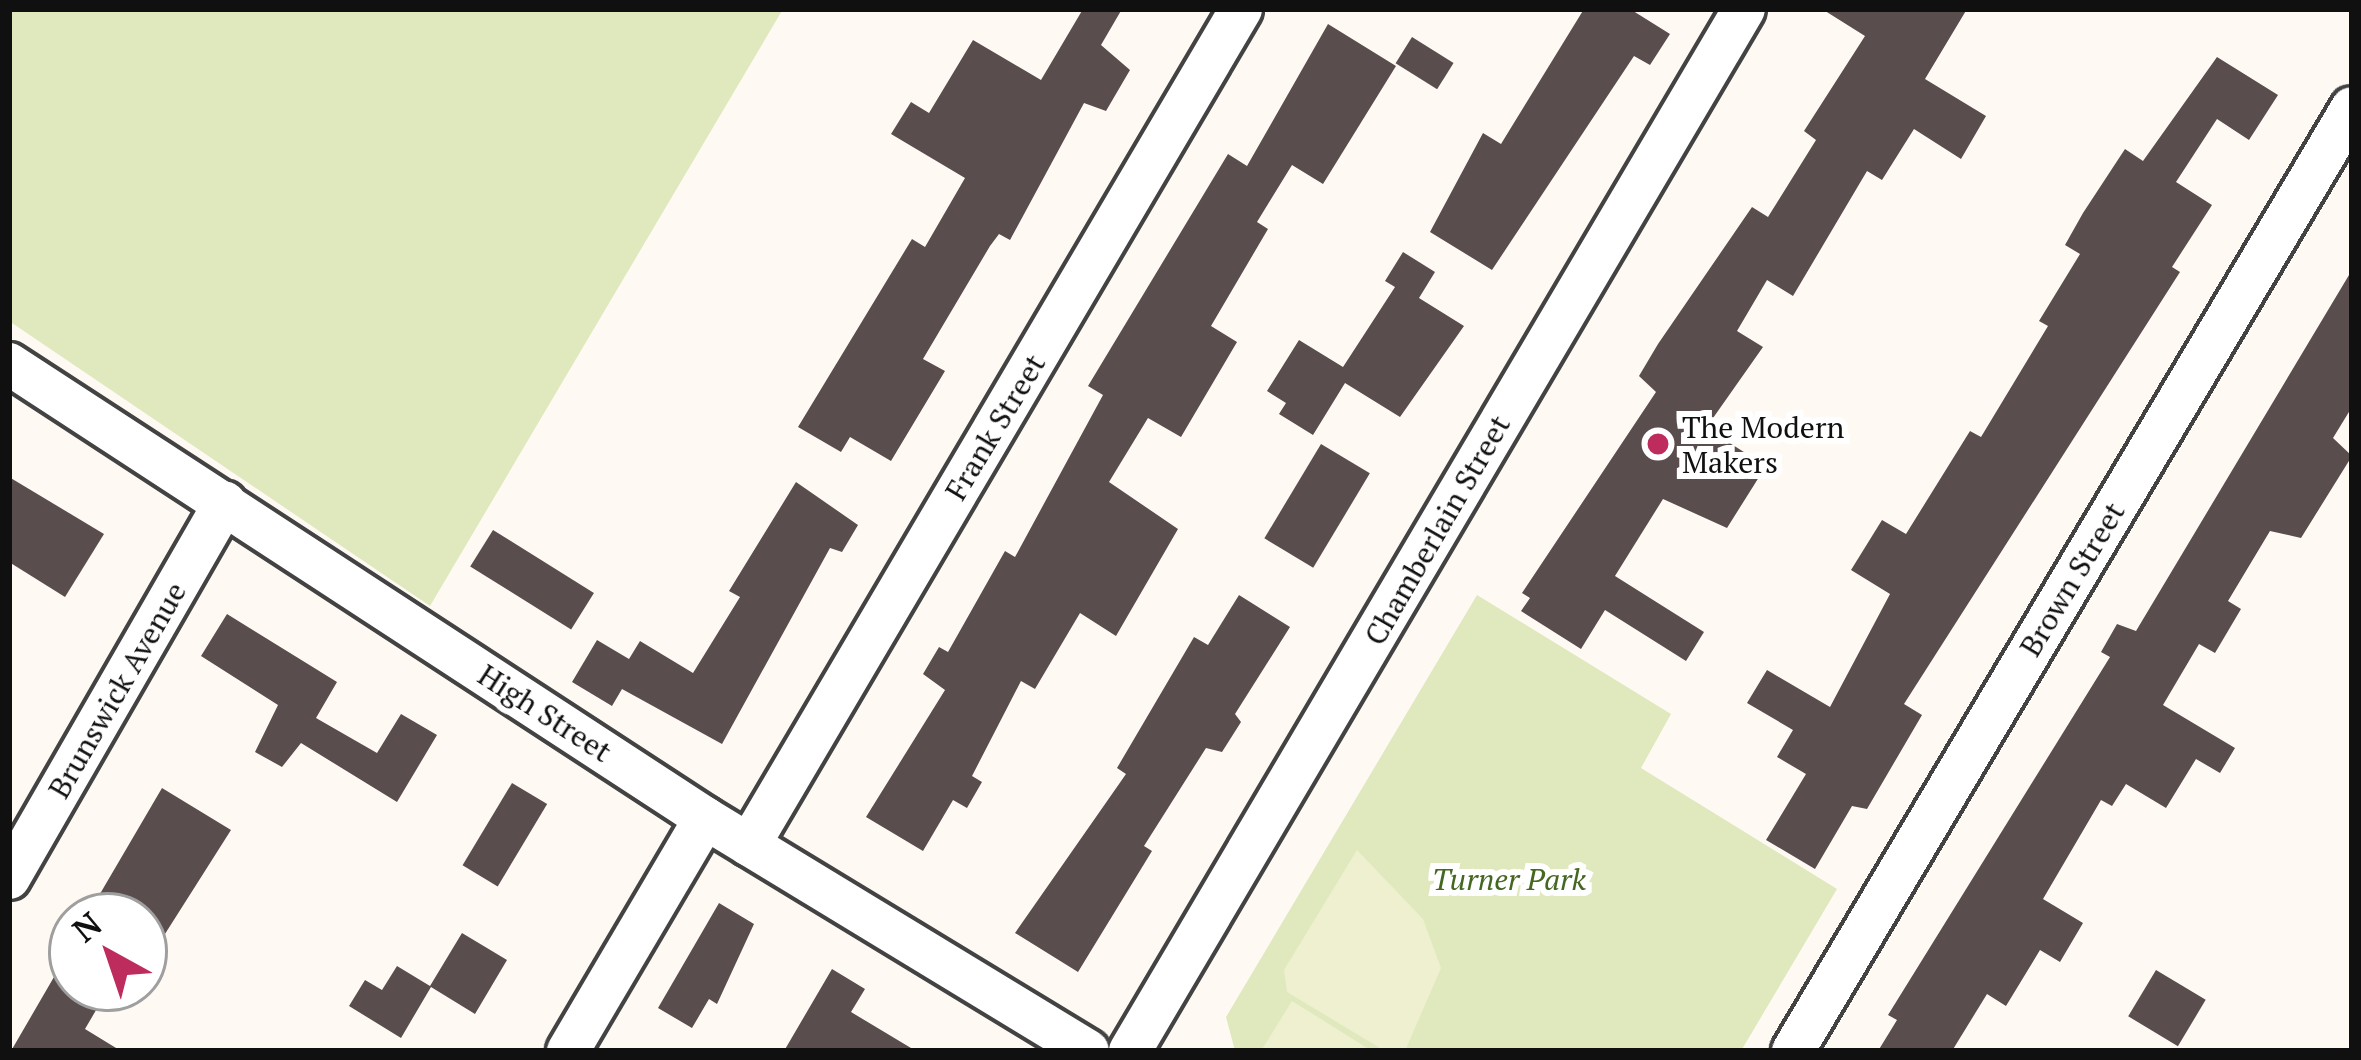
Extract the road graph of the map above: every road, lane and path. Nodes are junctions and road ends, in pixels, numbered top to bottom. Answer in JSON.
{"nodes":[{"id":1,"x":1241,"y":9,"type":"edge"},
{"id":2,"x":1744,"y":9,"type":"edge"},
{"id":3,"x":2352,"y":108,"type":"edge"},
{"id":4,"x":9,"y":364,"type":"edge"},
{"id":5,"x":224,"y":502,"type":"junction"},
{"id":6,"x":705,"y":818,"type":"junction"},
{"id":7,"x":749,"y":845,"type":"junction"},
{"id":8,"x":9,"y":878,"type":"edge"},
{"id":9,"x":568,"y":1051,"type":"edge"},
{"id":10,"x":1088,"y":1051,"type":"edge"},
{"id":11,"x":1130,"y":1051,"type":"edge"},
{"id":12,"x":1793,"y":1051,"type":"edge"}],
"edges":[{"from":1,"to":7,"type":"street","name":"Frank Street"},
{"from":2,"to":11,"type":"street","name":"Chamberlain Street"},
{"from":3,"to":12,"type":"street","name":"Brown Street"},
{"from":4,"to":5,"type":"street","name":"High Street"},
{"from":5,"to":6,"type":"street","name":"High Street"},
{"from":5,"to":8,"type":"street","name":"Brunswick Avenue"},
{"from":6,"to":7,"type":"street","name":"High Street"},
{"from":6,"to":9,"type":"street"},
{"from":7,"to":10,"type":"street","name":"High Street"}]}
